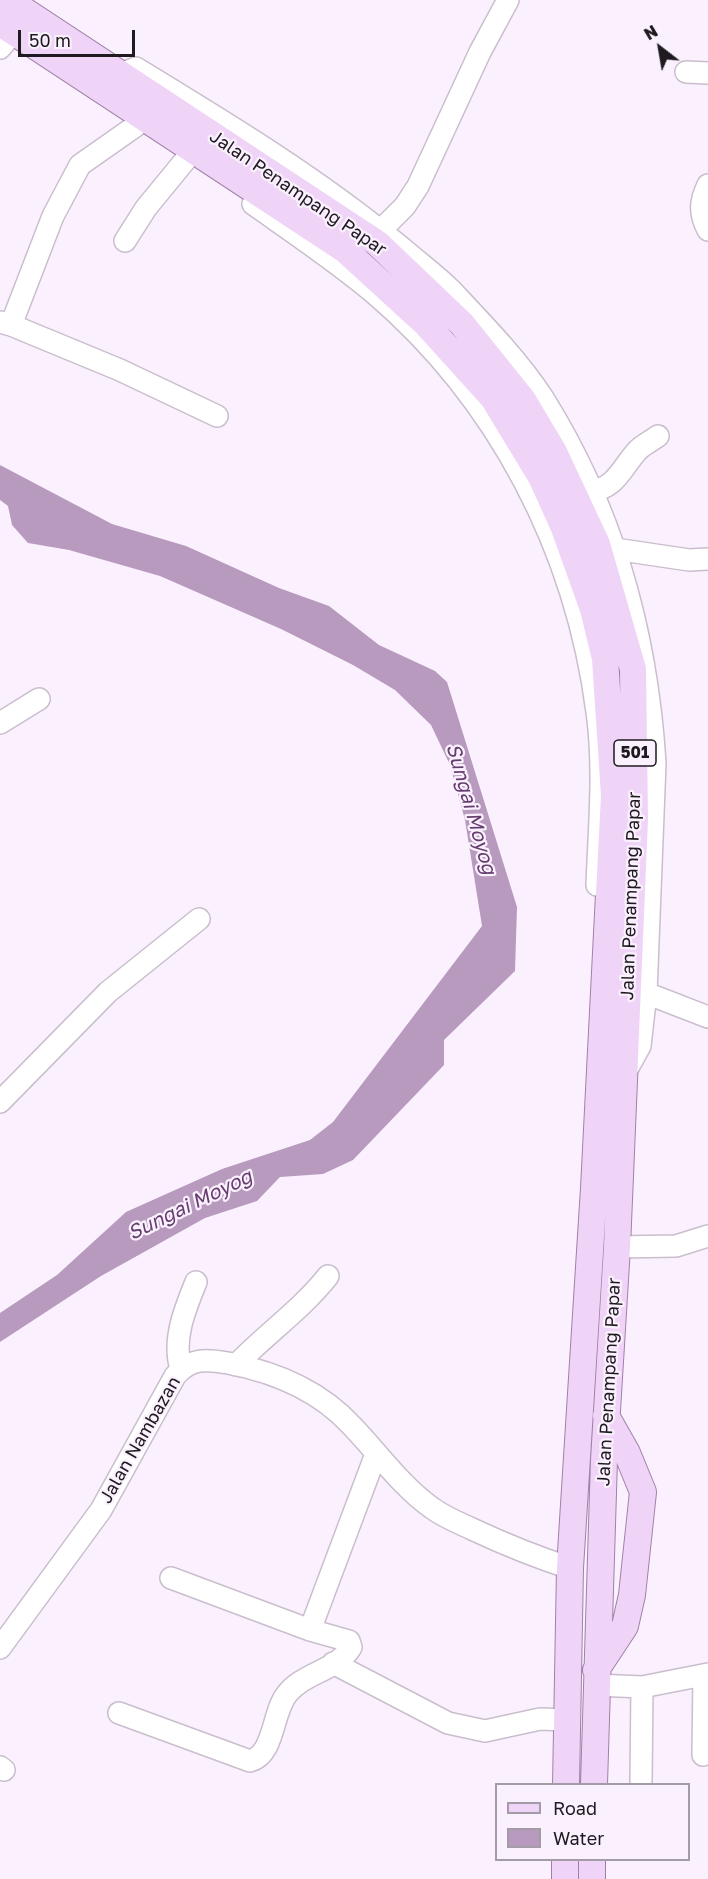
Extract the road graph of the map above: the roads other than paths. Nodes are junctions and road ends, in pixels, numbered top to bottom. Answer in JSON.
{"nodes":[{"id":1,"x":508,"y":0,"type":"edge"},
{"id":2,"x":6,"y":21,"type":"edge"},
{"id":3,"x":686,"y":72,"type":"dead end"},
{"id":4,"x":708,"y":73,"type":"edge"},
{"id":5,"x":121,"y":74,"type":"junction"},
{"id":6,"x":137,"y":125,"type":"junction"},
{"id":7,"x":187,"y":158,"type":"junction"},
{"id":8,"x":708,"y":184,"type":"edge"},
{"id":9,"x":708,"y":230,"type":"edge"},
{"id":10,"x":380,"y":231,"type":"junction"},
{"id":11,"x":125,"y":241,"type":"dead end"},
{"id":12,"x":6,"y":323,"type":"edge"},
{"id":13,"x":217,"y":416,"type":"dead end"},
{"id":14,"x":658,"y":436,"type":"dead end"},
{"id":15,"x":590,"y":491,"type":"junction"},
{"id":16,"x":615,"y":549,"type":"junction"},
{"id":17,"x":708,"y":559,"type":"edge"},
{"id":18,"x":39,"y":699,"type":"dead end"},
{"id":19,"x":0,"y":723,"type":"edge"},
{"id":20,"x":199,"y":919,"type":"dead end"},
{"id":21,"x":646,"y":993,"type":"junction"},
{"id":22,"x":708,"y":1017,"type":"edge"},
{"id":23,"x":623,"y":1077,"type":"junction"},
{"id":24,"x":0,"y":1102,"type":"edge"},
{"id":25,"x":708,"y":1236,"type":"edge"},
{"id":26,"x":618,"y":1247,"type":"junction"},
{"id":27,"x":328,"y":1276,"type":"dead end"},
{"id":28,"x":196,"y":1282,"type":"dead end"},
{"id":29,"x":586,"y":1288,"type":"junction"},
{"id":30,"x":236,"y":1365,"type":"junction"},
{"id":31,"x":181,"y":1369,"type":"junction"},
{"id":32,"x":606,"y":1416,"type":"junction"},
{"id":33,"x":376,"y":1454,"type":"junction"},
{"id":34,"x":604,"y":1460,"type":"junction"},
{"id":35,"x":572,"y":1535,"type":"junction"},
{"id":36,"x":570,"y":1568,"type":"junction"},
{"id":37,"x":171,"y":1578,"type":"dead end"},
{"id":38,"x":310,"y":1630,"type":"junction"},
{"id":39,"x":0,"y":1648,"type":"edge"},
{"id":40,"x":333,"y":1663,"type":"junction"},
{"id":41,"x":706,"y":1675,"type":"edge"},
{"id":42,"x":596,"y":1678,"type":"junction"},
{"id":43,"x":642,"y":1687,"type":"junction"},
{"id":44,"x":119,"y":1713,"type":"dead end"},
{"id":45,"x":567,"y":1720,"type":"junction"},
{"id":46,"x":703,"y":1755,"type":"dead end"},
{"id":47,"x":641,"y":1781,"type":"dead end"},
{"id":48,"x":566,"y":1783,"type":"edge"},
{"id":49,"x":594,"y":1783,"type":"edge"},
{"id":50,"x":565,"y":1861,"type":"edge"},
{"id":51,"x":592,"y":1861,"type":"edge"},
{"id":52,"x":565,"y":1879,"type":"edge"},
{"id":53,"x":592,"y":1879,"type":"edge"}],
"edges":[{"from":1,"to":10,"type":"street"},
{"from":2,"to":5,"type":"main road","name":"Jalan Penampang Papar","number":"501"},
{"from":2,"to":6,"type":"street"},
{"from":2,"to":29,"type":"main road","name":"Jalan Penampang Papar","number":"501"},
{"from":3,"to":4,"type":"street"},
{"from":5,"to":10,"type":"street"},
{"from":5,"to":23,"type":"main road","name":"Jalan Penampang Papar","number":"501"},
{"from":6,"to":7,"type":"street"},
{"from":6,"to":12,"type":"street"},
{"from":7,"to":11,"type":"street"},
{"from":7,"to":29,"type":"street"},
{"from":8,"to":9,"type":"street"},
{"from":10,"to":15,"type":"street"},
{"from":12,"to":13,"type":"street"},
{"from":14,"to":15,"type":"street"},
{"from":15,"to":16,"type":"street"},
{"from":16,"to":17,"type":"street"},
{"from":16,"to":21,"type":"street"},
{"from":18,"to":19,"type":"street"},
{"from":20,"to":24,"type":"street"},
{"from":21,"to":22,"type":"street"},
{"from":21,"to":23,"type":"street"},
{"from":23,"to":26,"type":"main road","name":"Jalan Penampang Papar","number":"501"},
{"from":25,"to":26,"type":"street"},
{"from":26,"to":32,"type":"main road","name":"Jalan Penampang Papar","number":"501"},
{"from":27,"to":30,"type":"street"},
{"from":28,"to":31,"type":"street"},
{"from":29,"to":35,"type":"main road","name":"Jalan Penampang Papar","number":"501"},
{"from":30,"to":31,"type":"street","name":"Jalan Nambazan"},
{"from":30,"to":33,"type":"street","name":"Jalan Nambazan"},
{"from":31,"to":39,"type":"street","name":"Jalan Nambazan"},
{"from":32,"to":34,"type":"main road","name":"Jalan Penampang Papar","number":"501"},
{"from":32,"to":42,"type":"main road"},
{"from":33,"to":36,"type":"street","name":"Jalan Nambazan"},
{"from":33,"to":38,"type":"street"},
{"from":34,"to":35,"type":"main road"},
{"from":34,"to":42,"type":"main road","name":"Jalan Penampang Papar","number":"501"},
{"from":35,"to":36,"type":"main road","name":"Jalan Penampang Papar","number":"501"},
{"from":36,"to":45,"type":"main road","name":"Jalan Penampang Papar","number":"501"},
{"from":37,"to":38,"type":"street"},
{"from":38,"to":40,"type":"street"},
{"from":40,"to":44,"type":"street"},
{"from":40,"to":45,"type":"street"},
{"from":41,"to":43,"type":"street"},
{"from":41,"to":46,"type":"street"},
{"from":42,"to":43,"type":"street"},
{"from":42,"to":49,"type":"main road","name":"Jalan Penampang Papar","number":"501"},
{"from":43,"to":47,"type":"street"},
{"from":45,"to":48,"type":"main road","name":"Jalan Penampang Papar","number":"501"},
{"from":50,"to":52,"type":"main road"},
{"from":51,"to":53,"type":"main road"}]}
